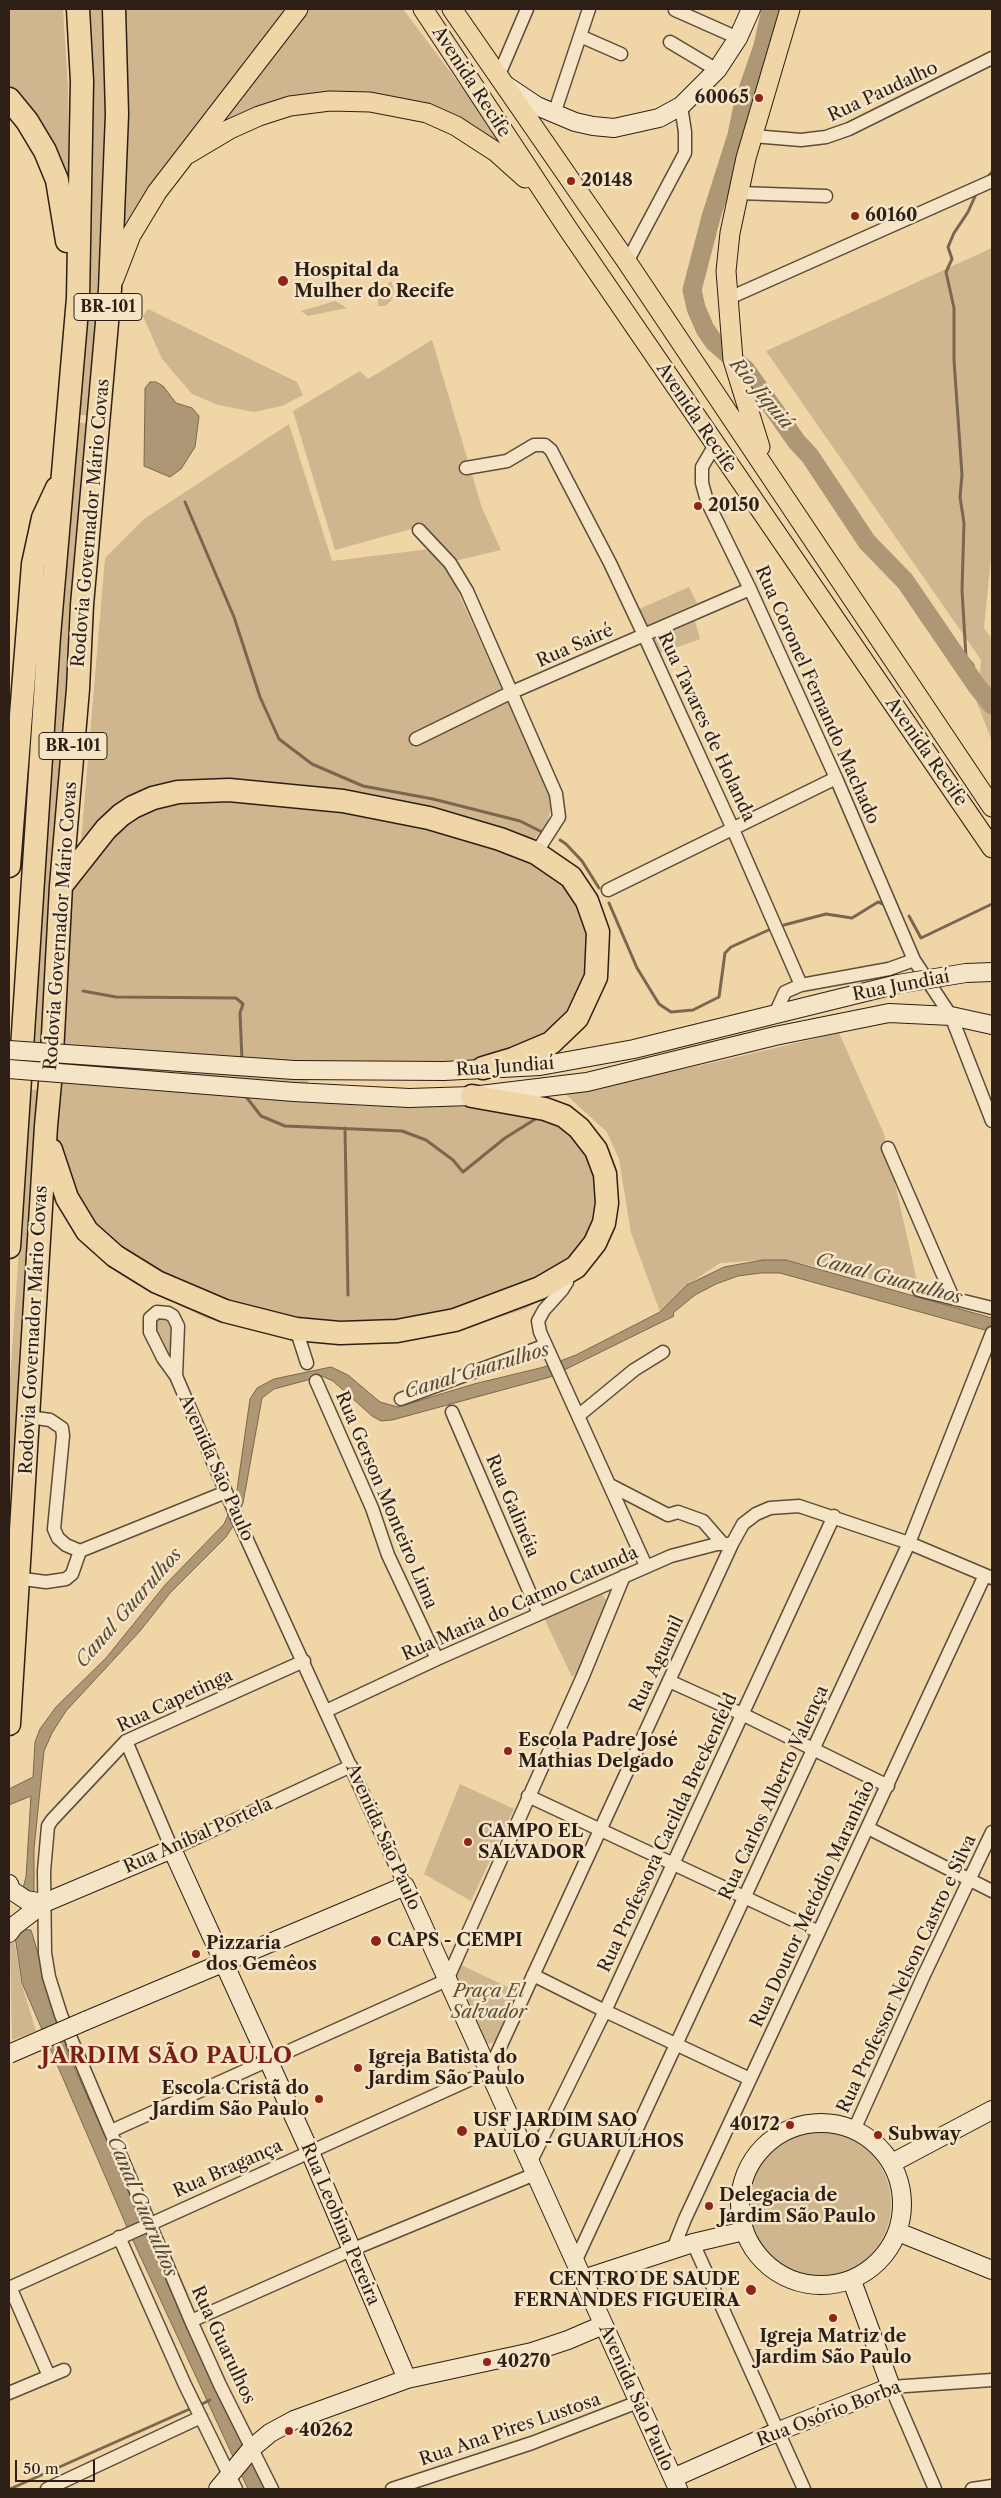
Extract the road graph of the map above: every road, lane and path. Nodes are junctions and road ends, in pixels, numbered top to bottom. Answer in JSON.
{"nodes":[{"id":1,"x":78,"y":9,"type":"edge"},
{"id":2,"x":114,"y":9,"type":"edge"},
{"id":3,"x":298,"y":9,"type":"edge"},
{"id":4,"x":414,"y":9,"type":"edge"},
{"id":5,"x":423,"y":9,"type":"edge"},
{"id":6,"x":452,"y":9,"type":"edge"},
{"id":7,"x":527,"y":9,"type":"edge"},
{"id":8,"x":588,"y":9,"type":"edge"},
{"id":9,"x":751,"y":9,"type":"edge"},
{"id":10,"x":790,"y":9,"type":"edge"},
{"id":11,"x":675,"y":10,"type":"edge"},
{"id":12,"x":580,"y":36,"type":"junction"},
{"id":13,"x":738,"y":38,"type":"junction"},
{"id":14,"x":670,"y":42,"type":"dead end"},
{"id":15,"x":621,"y":54,"type":"dead end"},
{"id":16,"x":992,"y":58,"type":"edge"},
{"id":17,"x":717,"y":70,"type":"junction"},
{"id":18,"x":500,"y":80,"type":"junction"},
{"id":19,"x":9,"y":99,"type":"edge"},
{"id":20,"x":681,"y":106,"type":"junction"},
{"id":21,"x":554,"y":114,"type":"junction"},
{"id":22,"x":496,"y":121,"type":"junction"},
{"id":23,"x":753,"y":136,"type":"junction"},
{"id":24,"x":188,"y":154,"type":"junction"},
{"id":25,"x":992,"y":182,"type":"edge"},
{"id":26,"x":739,"y":193,"type":"junction"},
{"id":27,"x":826,"y":196,"type":"dead end"},
{"id":28,"x":555,"y":210,"type":"junction"},
{"id":29,"x":627,"y":262,"type":"junction"},
{"id":30,"x":110,"y":289,"type":"junction"},
{"id":31,"x":727,"y":299,"type":"junction"},
{"id":32,"x":74,"y":358,"type":"junction"},
{"id":33,"x":715,"y":445,"type":"junction"},
{"id":34,"x":466,"y":468,"type":"dead end"},
{"id":35,"x":64,"y":471,"type":"junction"},
{"id":36,"x":770,"y":477,"type":"junction"},
{"id":37,"x":418,"y":530,"type":"dead end"},
{"id":38,"x":750,"y":588,"type":"junction"},
{"id":39,"x":644,"y":635,"type":"junction"},
{"id":40,"x":510,"y":694,"type":"junction"},
{"id":41,"x":416,"y":739,"type":"dead end"},
{"id":42,"x":836,"y":778,"type":"junction"},
{"id":43,"x":992,"y":807,"type":"edge"},
{"id":44,"x":732,"y":827,"type":"junction"},
{"id":45,"x":992,"y":848,"type":"edge"},
{"id":46,"x":536,"y":853,"type":"junction"},
{"id":47,"x":9,"y":866,"type":"edge"},
{"id":48,"x":61,"y":886,"type":"junction"},
{"id":49,"x":608,"y":890,"type":"dead end"},
{"id":50,"x":914,"y":960,"type":"junction"},
{"id":51,"x":992,"y":972,"type":"edge"},
{"id":52,"x":801,"y":985,"type":"junction"},
{"id":53,"x":775,"y":1014,"type":"junction"},
{"id":54,"x":950,"y":1016,"type":"junction"},
{"id":55,"x":992,"y":1025,"type":"edge"},
{"id":56,"x":9,"y":1050,"type":"edge"},
{"id":57,"x":483,"y":1068,"type":"junction"},
{"id":58,"x":9,"y":1069,"type":"edge"},
{"id":59,"x":472,"y":1096,"type":"junction"},
{"id":60,"x":992,"y":1121,"type":"edge"},
{"id":61,"x":46,"y":1126,"type":"junction"},
{"id":62,"x":888,"y":1148,"type":"dead end"},
{"id":63,"x":9,"y":1246,"type":"edge"},
{"id":64,"x":568,"y":1273,"type":"junction"},
{"id":65,"x":919,"y":1290,"type":"dead end"},
{"id":66,"x":953,"y":1298,"type":"junction"},
{"id":67,"x":992,"y":1308,"type":"edge"},
{"id":68,"x":296,"y":1329,"type":"junction"},
{"id":69,"x":991,"y":1336,"type":"edge"},
{"id":70,"x":546,"y":1345,"type":"junction"},
{"id":71,"x":664,"y":1352,"type":"dead end"},
{"id":72,"x":307,"y":1363,"type":"dead end"},
{"id":73,"x":176,"y":1376,"type":"dead end"},
{"id":74,"x":316,"y":1381,"type":"dead end"},
{"id":75,"x":401,"y":1399,"type":"dead end"},
{"id":76,"x":452,"y":1412,"type":"dead end"},
{"id":77,"x":578,"y":1416,"type":"junction"},
{"id":78,"x":29,"y":1417,"type":"junction"},
{"id":79,"x":610,"y":1485,"type":"junction"},
{"id":80,"x":226,"y":1492,"type":"junction"},
{"id":81,"x":834,"y":1516,"type":"junction"},
{"id":82,"x":909,"y":1543,"type":"junction"},
{"id":83,"x":727,"y":1544,"type":"junction"},
{"id":84,"x":80,"y":1551,"type":"junction"},
{"id":85,"x":646,"y":1566,"type":"junction"},
{"id":86,"x":624,"y":1576,"type":"junction"},
{"id":87,"x":989,"y":1576,"type":"edge"},
{"id":88,"x":16,"y":1578,"type":"junction"},
{"id":89,"x":539,"y":1614,"type":"junction"},
{"id":90,"x":437,"y":1659,"type":"junction"},
{"id":91,"x":304,"y":1661,"type":"junction"},
{"id":92,"x":669,"y":1681,"type":"junction"},
{"id":93,"x":326,"y":1711,"type":"junction"},
{"id":94,"x":742,"y":1714,"type":"junction"},
{"id":95,"x":9,"y":1724,"type":"edge"},
{"id":96,"x":126,"y":1741,"type":"junction"},
{"id":97,"x":813,"y":1750,"type":"junction"},
{"id":98,"x":351,"y":1766,"type":"junction"},
{"id":99,"x":888,"y":1786,"type":"junction"},
{"id":100,"x":528,"y":1796,"type":"junction"},
{"id":101,"x":868,"y":1828,"type":"junction"},
{"id":102,"x":600,"y":1830,"type":"junction"},
{"id":103,"x":992,"y":1832,"type":"edge"},
{"id":104,"x":172,"y":1849,"type":"junction"},
{"id":105,"x":674,"y":1863,"type":"junction"},
{"id":106,"x":970,"y":1880,"type":"junction"},
{"id":107,"x":9,"y":1884,"type":"edge"},
{"id":108,"x":405,"y":1886,"type":"junction"},
{"id":109,"x":992,"y":1891,"type":"edge"},
{"id":110,"x":744,"y":1896,"type":"junction"},
{"id":111,"x":33,"y":1906,"type":"junction"},
{"id":112,"x":819,"y":1932,"type":"junction"},
{"id":113,"x":9,"y":1934,"type":"edge"},
{"id":114,"x":223,"y":1961,"type":"junction"},
{"id":115,"x":533,"y":1975,"type":"junction"},
{"id":116,"x":447,"y":1980,"type":"junction"},
{"id":117,"x":605,"y":2011,"type":"junction"},
{"id":118,"x":676,"y":2043,"type":"junction"},
{"id":119,"x":9,"y":2054,"type":"edge"},
{"id":120,"x":267,"y":2060,"type":"junction"},
{"id":121,"x":489,"y":2072,"type":"junction"},
{"id":122,"x":750,"y":2078,"type":"junction"},
{"id":123,"x":992,"y":2110,"type":"edge"},
{"id":124,"x":854,"y":2130,"type":"junction"},
{"id":125,"x":111,"y":2131,"type":"junction"},
{"id":126,"x":310,"y":2152,"type":"junction"},
{"id":127,"x":892,"y":2163,"type":"junction"},
{"id":128,"x":532,"y":2168,"type":"junction"},
{"id":129,"x":147,"y":2224,"type":"junction"},
{"id":130,"x":744,"y":2231,"type":"junction"},
{"id":131,"x":898,"y":2232,"type":"junction"},
{"id":132,"x":123,"y":2235,"type":"junction"},
{"id":133,"x":693,"y":2243,"type":"junction"},
{"id":134,"x":673,"y":2249,"type":"junction"},
{"id":135,"x":350,"y":2250,"type":"junction"},
{"id":136,"x":575,"y":2262,"type":"junction"},
{"id":137,"x":992,"y":2270,"type":"edge"},
{"id":138,"x":583,"y":2279,"type":"junction"},
{"id":139,"x":852,"y":2281,"type":"junction"},
{"id":140,"x":9,"y":2287,"type":"edge"},
{"id":141,"x":191,"y":2321,"type":"junction"},
{"id":142,"x":603,"y":2325,"type":"junction"},
{"id":143,"x":64,"y":2370,"type":"dead end"},
{"id":144,"x":49,"y":2376,"type":"junction"},
{"id":145,"x":407,"y":2379,"type":"junction"},
{"id":146,"x":992,"y":2380,"type":"edge"},
{"id":147,"x":891,"y":2386,"type":"junction"},
{"id":148,"x":9,"y":2393,"type":"edge"},
{"id":149,"x":638,"y":2402,"type":"junction"},
{"id":150,"x":201,"y":2417,"type":"junction"},
{"id":151,"x":779,"y":2431,"type":"junction"},
{"id":152,"x":251,"y":2450,"type":"junction"},
{"id":153,"x":234,"y":2478,"type":"edge"},
{"id":154,"x":675,"y":2484,"type":"edge"},
{"id":155,"x":992,"y":2486,"type":"edge"},
{"id":156,"x":47,"y":2489,"type":"edge"},
{"id":157,"x":218,"y":2489,"type":"edge"},
{"id":158,"x":272,"y":2489,"type":"edge"},
{"id":159,"x":392,"y":2489,"type":"edge"},
{"id":160,"x":804,"y":2489,"type":"edge"},
{"id":161,"x":935,"y":2489,"type":"edge"},
{"id":162,"x":972,"y":2489,"type":"edge"}],
"edges":[{"from":1,"to":32,"type":"highway","name":"Rodovia Governador Mário Covas","number":"BR-101"},
{"from":2,"to":30,"type":"highway","name":"Rodovia Governador Mário Covas","number":"BR-101"},
{"from":3,"to":24,"type":"main road"},
{"from":4,"to":22,"type":"main road"},
{"from":5,"to":22,"type":"main road","name":"Avenida Recife"},
{"from":6,"to":18,"type":"main road","name":"Avenida Recife"},
{"from":7,"to":18,"type":"street"},
{"from":8,"to":12,"type":"street"},
{"from":9,"to":13,"type":"main road"},
{"from":10,"to":23,"type":"main road"},
{"from":11,"to":13,"type":"street"},
{"from":12,"to":15,"type":"street"},
{"from":12,"to":21,"type":"street"},
{"from":13,"to":17,"type":"main road"},
{"from":14,"to":17,"type":"street"},
{"from":16,"to":23,"type":"street","name":"Rua Paudalho"},
{"from":17,"to":20,"type":"main road"},
{"from":18,"to":21,"type":"main road"},
{"from":18,"to":29,"type":"main road","name":"Avenida Recife"},
{"from":19,"to":32,"type":"highway"},
{"from":20,"to":21,"type":"main road"},
{"from":20,"to":29,"type":"street"},
{"from":22,"to":28,"type":"main road","name":"Avenida Recife"},
{"from":23,"to":26,"type":"main road"},
{"from":24,"to":28,"type":"main road"},
{"from":24,"to":30,"type":"main road"},
{"from":25,"to":31,"type":"street"},
{"from":26,"to":27,"type":"street"},
{"from":26,"to":31,"type":"main road"},
{"from":28,"to":33,"type":"main road","name":"Avenida Recife"},
{"from":29,"to":36,"type":"main road","name":"Avenida Recife"},
{"from":30,"to":48,"type":"highway","name":"Rodovia Governador Mário Covas","number":"BR-101"},
{"from":31,"to":36,"type":"main road"},
{"from":32,"to":35,"type":"highway","name":"Rodovia Governador Mário Covas","number":"BR-101"},
{"from":33,"to":38,"type":"street","name":"Rua Coronel Fernando Machado"},
{"from":33,"to":45,"type":"main road","name":"Avenida Recife"},
{"from":34,"to":39,"type":"street","name":"Rua Tavares de Holanda"},
{"from":35,"to":47,"type":"highway"},
{"from":35,"to":63,"type":"highway","name":"Rodovia Governador Mário Covas","number":"BR-101"},
{"from":36,"to":43,"type":"main road","name":"Avenida Recife"},
{"from":37,"to":40,"type":"street"},
{"from":38,"to":39,"type":"street","name":"Rua Sairé"},
{"from":38,"to":42,"type":"street","name":"Rua Coronel Fernando Machado"},
{"from":39,"to":40,"type":"street","name":"Rua Sairé"},
{"from":39,"to":44,"type":"street","name":"Rua Tavares de Holanda"},
{"from":40,"to":41,"type":"street","name":"Rua Sairé"},
{"from":40,"to":46,"type":"street"},
{"from":42,"to":44,"type":"street"},
{"from":42,"to":50,"type":"street","name":"Rua Coronel Fernando Machado"},
{"from":44,"to":49,"type":"street"},
{"from":44,"to":52,"type":"street","name":"Rua Tavares de Holanda"},
{"from":46,"to":48,"type":"highway"},
{"from":46,"to":57,"type":"highway"},
{"from":48,"to":61,"type":"highway","name":"Rodovia Governador Mário Covas","number":"BR-101"},
{"from":50,"to":52,"type":"street"},
{"from":50,"to":54,"type":"street","name":"Rua Coronel Fernando Machado"},
{"from":51,"to":53,"type":"main road","name":"Rua Jundiaí","bridge":true},
{"from":52,"to":53,"type":"street"},
{"from":53,"to":57,"type":"main road","name":"Rua Jundiaí"},
{"from":54,"to":55,"type":"main road","name":"Rua Jundiaí"},
{"from":54,"to":59,"type":"main road","name":"Rua Jundiaí"},
{"from":54,"to":60,"type":"street","name":"Rua Coronel Fernando Machado"},
{"from":56,"to":57,"type":"main road","name":"Rua Jundiaí","bridge":true},
{"from":58,"to":59,"type":"main road","name":"Rua Jundiaí","bridge":true},
{"from":59,"to":64,"type":"highway"},
{"from":61,"to":68,"type":"highway"},
{"from":61,"to":78,"type":"highway","name":"Rodovia Governador Mário Covas","number":"BR-101"},
{"from":62,"to":66,"type":"street"},
{"from":64,"to":68,"type":"highway"},
{"from":64,"to":70,"type":"street"},
{"from":65,"to":66,"type":"street"},
{"from":66,"to":67,"type":"street"},
{"from":68,"to":72,"type":"street"},
{"from":69,"to":82,"type":"street","name":"Rua Carlos Alberto Valença"},
{"from":70,"to":75,"type":"street"},
{"from":70,"to":77,"type":"street"},
{"from":71,"to":77,"type":"street"},
{"from":73,"to":80,"type":"street","name":"Avenida São Paulo"},
{"from":74,"to":90,"type":"street","name":"Rua Gerson Monteiro Lima"},
{"from":76,"to":89,"type":"street","name":"Rua Galinéia"},
{"from":77,"to":79,"type":"street"},
{"from":78,"to":84,"type":"street"},
{"from":78,"to":88,"type":"highway","name":"Rodovia Governador Mário Covas","number":"BR-101"},
{"from":79,"to":83,"type":"street"},
{"from":79,"to":85,"type":"street"},
{"from":80,"to":84,"type":"street"},
{"from":80,"to":91,"type":"street","name":"Avenida São Paulo"},
{"from":81,"to":82,"type":"street","name":"Rua Aguanil"},
{"from":81,"to":83,"type":"street","name":"Rua Aguanil"},
{"from":81,"to":94,"type":"street","name":"Rua Professora Cacilda Breckenfeld"},
{"from":82,"to":87,"type":"street","name":"Rua Aguanil"},
{"from":82,"to":97,"type":"street","name":"Rua Carlos Alberto Valença"},
{"from":83,"to":85,"type":"street","name":"Rua Maria do Carmo Catunda"},
{"from":83,"to":92,"type":"street","name":"Rua Aguanil"},
{"from":84,"to":88,"type":"street"},
{"from":85,"to":86,"type":"street","name":"Rua Maria do Carmo Catunda"},
{"from":86,"to":89,"type":"street","name":"Rua Maria do Carmo Catunda"},
{"from":86,"to":100,"type":"street"},
{"from":87,"to":99,"type":"street","name":"Rua Doutor Metódio Maranhão"},
{"from":88,"to":95,"type":"highway","name":"Rodovia Governador Mário Covas","number":"BR-101"},
{"from":89,"to":90,"type":"street","name":"Rua Maria do Carmo Catunda"},
{"from":90,"to":93,"type":"street","name":"Rua Maria do Carmo Catunda"},
{"from":91,"to":93,"type":"street","name":"Avenida São Paulo"},
{"from":91,"to":96,"type":"street","name":"Rua Capetinga"},
{"from":92,"to":94,"type":"street"},
{"from":92,"to":102,"type":"street","name":"Rua Aguanil"},
{"from":93,"to":98,"type":"street","name":"Avenida São Paulo"},
{"from":94,"to":97,"type":"street"},
{"from":94,"to":105,"type":"street","name":"Rua Professora Cacilda Breckenfeld"},
{"from":96,"to":104,"type":"street","name":"Rua Leobina Pereira"},
{"from":96,"to":111,"type":"street","name":"Rua Capetinga"},
{"from":97,"to":99,"type":"street"},
{"from":97,"to":110,"type":"street","name":"Rua Carlos Alberto Valença"},
{"from":98,"to":104,"type":"street","name":"Rua Aníbal Portela"},
{"from":98,"to":108,"type":"street","name":"Avenida São Paulo"},
{"from":99,"to":101,"type":"street","name":"Rua Doutor Metódio Maranhão"},
{"from":100,"to":102,"type":"street"},
{"from":100,"to":116,"type":"street"},
{"from":101,"to":106,"type":"street"},
{"from":101,"to":112,"type":"street","name":"Rua Doutor Metódio Maranhão"},
{"from":102,"to":105,"type":"street"},
{"from":102,"to":115,"type":"street","name":"Rua Aguanil"},
{"from":103,"to":106,"type":"street","name":"Rua Professor Nelson Castro e Silva"},
{"from":104,"to":111,"type":"main road","name":"Rua Aníbal Portela"},
{"from":104,"to":114,"type":"main road","name":"Rua Leobina Pereira"},
{"from":105,"to":110,"type":"street"},
{"from":105,"to":117,"type":"street","name":"Rua Professora Cacilda Breckenfeld"},
{"from":106,"to":109,"type":"street"},
{"from":106,"to":124,"type":"street","name":"Rua Professor Nelson Castro e Silva"},
{"from":107,"to":111,"type":"main road"},
{"from":108,"to":114,"type":"main road"},
{"from":108,"to":116,"type":"main road","name":"Avenida São Paulo"},
{"from":110,"to":112,"type":"street"},
{"from":110,"to":118,"type":"street","name":"Rua Carlos Alberto Valença"},
{"from":111,"to":113,"type":"main road","name":"Rua Aníbal Portela"},
{"from":111,"to":125,"type":"street","name":"Rua Guarulhos"},
{"from":112,"to":122,"type":"street","name":"Rua Doutor Metódio Maranhão"},
{"from":114,"to":119,"type":"main road","bridge":true},
{"from":114,"to":120,"type":"main road","name":"Rua Leobina Pereira"},
{"from":115,"to":117,"type":"street"},
{"from":115,"to":121,"type":"street","name":"Rua Aguanil"},
{"from":116,"to":120,"type":"street"},
{"from":116,"to":121,"type":"main road","name":"Avenida São Paulo"},
{"from":117,"to":118,"type":"street"},
{"from":117,"to":128,"type":"street","name":"Rua Professora Cacilda Breckenfeld"},
{"from":118,"to":122,"type":"street"},
{"from":118,"to":136,"type":"street","name":"Rua Carlos Alberto Valença"},
{"from":120,"to":125,"type":"street"},
{"from":120,"to":126,"type":"main road","name":"Rua Leobina Pereira"},
{"from":121,"to":126,"type":"street","name":"Rua Bragança"},
{"from":121,"to":128,"type":"main road","name":"Avenida São Paulo"},
{"from":122,"to":134,"type":"street","name":"Rua Doutor Metódio Maranhão"},
{"from":123,"to":127,"type":"main road"},
{"from":124,"to":127,"type":"main road"},
{"from":124,"to":130,"type":"main road"},
{"from":125,"to":129,"type":"street","name":"Rua Guarulhos"},
{"from":126,"to":129,"type":"street","name":"Rua Bragança"},
{"from":126,"to":135,"type":"main road","name":"Rua Leobina Pereira"},
{"from":127,"to":131,"type":"main road"},
{"from":128,"to":135,"type":"street"},
{"from":128,"to":136,"type":"main road","name":"Avenida São Paulo"},
{"from":129,"to":132,"type":"street","name":"Rua Bragança"},
{"from":129,"to":141,"type":"street","name":"Rua Guarulhos"},
{"from":130,"to":133,"type":"main road"},
{"from":130,"to":139,"type":"main road"},
{"from":131,"to":137,"type":"main road"},
{"from":131,"to":139,"type":"main road"},
{"from":132,"to":140,"type":"street","name":"Rua Bragança"},
{"from":132,"to":150,"type":"street"},
{"from":133,"to":134,"type":"main road"},
{"from":133,"to":151,"type":"street"},
{"from":134,"to":138,"type":"main road"},
{"from":135,"to":141,"type":"street"},
{"from":135,"to":145,"type":"main road","name":"Rua Leobina Pereira"},
{"from":136,"to":138,"type":"main road","name":"Avenida São Paulo"},
{"from":138,"to":142,"type":"main road","name":"Avenida São Paulo"},
{"from":139,"to":147,"type":"main road"},
{"from":140,"to":144,"type":"street"},
{"from":141,"to":152,"type":"street","name":"Rua Guarulhos"},
{"from":142,"to":145,"type":"main road"},
{"from":142,"to":149,"type":"main road","name":"Avenida São Paulo"},
{"from":143,"to":144,"type":"street"},
{"from":144,"to":148,"type":"street"},
{"from":145,"to":152,"type":"main road"},
{"from":146,"to":147,"type":"street","name":"Rua Osório Borba"},
{"from":147,"to":151,"type":"main road","name":"Rua Osório Borba"},
{"from":147,"to":161,"type":"street"},
{"from":149,"to":154,"type":"main road","name":"Avenida São Paulo"},
{"from":149,"to":159,"type":"street","name":"Rua Ana Pires Lustosa"},
{"from":150,"to":153,"type":"street"},
{"from":150,"to":156,"type":"street"},
{"from":151,"to":154,"type":"main road","name":"Rua Osório Borba"},
{"from":151,"to":160,"type":"street"},
{"from":152,"to":153,"type":"main road"},
{"from":152,"to":158,"type":"street","name":"Rua Guarulhos"},
{"from":153,"to":157,"type":"main road"},
{"from":155,"to":162,"type":"street"}]}
